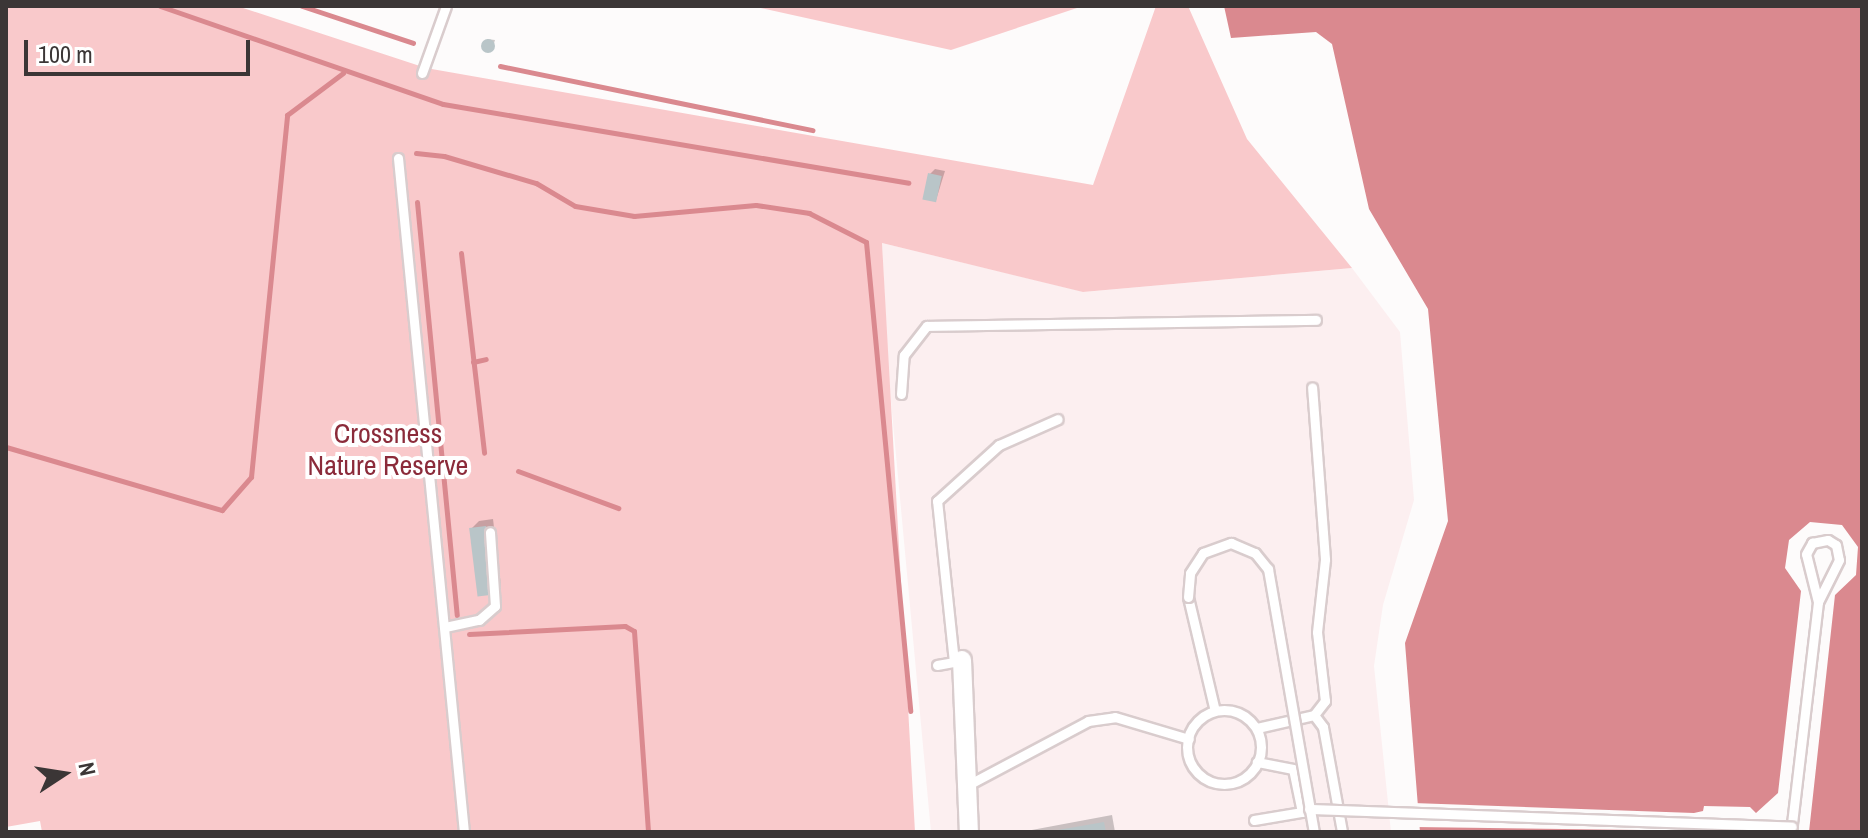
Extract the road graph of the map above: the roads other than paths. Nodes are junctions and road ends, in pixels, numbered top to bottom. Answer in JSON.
{"nodes":[{"id":1,"x":446,"y":6,"type":"edge"},
{"id":2,"x":422,"y":73,"type":"dead end"},
{"id":3,"x":398,"y":158,"type":"dead end"},
{"id":4,"x":1316,"y":320,"type":"dead end"},
{"id":5,"x":1312,"y":387,"type":"dead end"},
{"id":6,"x":901,"y":394,"type":"dead end"},
{"id":7,"x":1058,"y":419,"type":"dead end"},
{"id":8,"x":490,"y":532,"type":"dead end"},
{"id":9,"x":1818,"y":602,"type":"junction"},
{"id":10,"x":445,"y":627,"type":"junction"},
{"id":11,"x":958,"y":661,"type":"junction"},
{"id":12,"x":937,"y":665,"type":"dead end"},
{"id":13,"x":1215,"y":711,"type":"junction"},
{"id":14,"x":1314,"y":715,"type":"junction"},
{"id":15,"x":1257,"y":728,"type":"junction"},
{"id":16,"x":1189,"y":739,"type":"junction"},
{"id":17,"x":1257,"y":762,"type":"junction"},
{"id":18,"x":966,"y":786,"type":"junction"},
{"id":19,"x":1309,"y":809,"type":"junction"},
{"id":20,"x":1254,"y":820,"type":"dead end"},
{"id":21,"x":1792,"y":829,"type":"edge"},
{"id":22,"x":464,"y":832,"type":"edge"},
{"id":23,"x":969,"y":832,"type":"edge"},
{"id":24,"x":1314,"y":832,"type":"edge"},
{"id":25,"x":1342,"y":832,"type":"edge"}],
"edges":[{"from":1,"to":2,"type":"lane"},
{"from":3,"to":10,"type":"lane"},
{"from":4,"to":6,"type":"lane"},
{"from":5,"to":14,"type":"lane"},
{"from":7,"to":11,"type":"lane"},
{"from":8,"to":10,"type":"lane"},
{"from":9,"to":9,"type":"lane"},
{"from":9,"to":21,"type":"lane"},
{"from":10,"to":22,"type":"lane"},
{"from":11,"to":12,"type":"lane"},
{"from":11,"to":18,"type":"street"},
{"from":13,"to":15,"type":"lane"},
{"from":13,"to":16,"type":"lane"},
{"from":13,"to":19,"type":"lane","bridge":true},
{"from":14,"to":15,"type":"lane"},
{"from":14,"to":25,"type":"lane"},
{"from":15,"to":17,"type":"lane"},
{"from":16,"to":17,"type":"lane"},
{"from":16,"to":18,"type":"lane"},
{"from":17,"to":20,"type":"lane"},
{"from":18,"to":23,"type":"street"},
{"from":19,"to":21,"type":"lane","bridge":true},
{"from":19,"to":24,"type":"lane","bridge":true}]}
